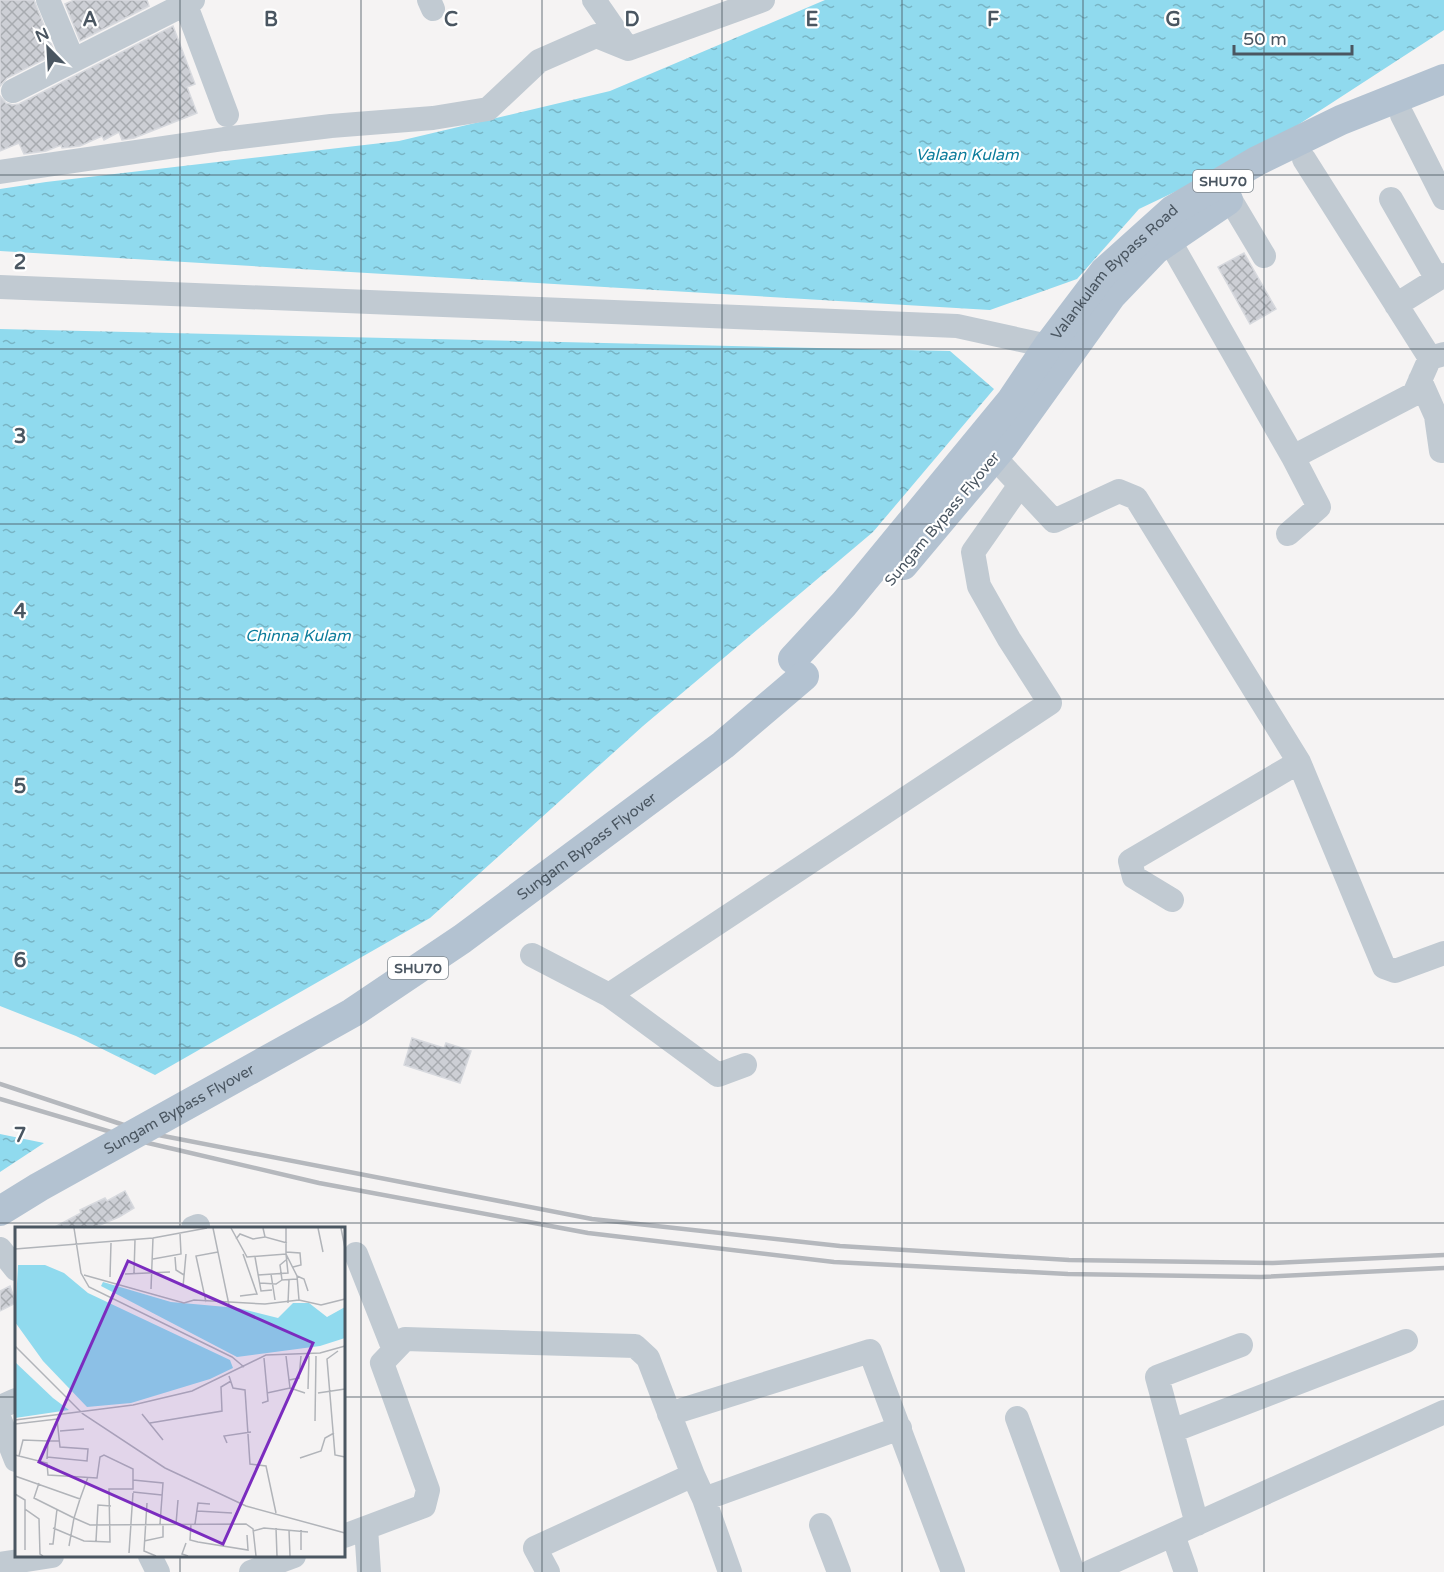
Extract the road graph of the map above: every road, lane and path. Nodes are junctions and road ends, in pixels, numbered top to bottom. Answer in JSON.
{"nodes":[{"id":1,"x":48,"y":0,"type":"edge"},
{"id":2,"x":594,"y":0,"type":"edge"},
{"id":3,"x":763,"y":0,"type":"edge"},
{"id":4,"x":188,"y":1,"type":"edge"},
{"id":5,"x":628,"y":49,"type":"junction"},
{"id":6,"x":72,"y":60,"type":"junction"},
{"id":7,"x":1444,"y":79,"type":"edge"},
{"id":8,"x":13,"y":91,"type":"dead end"},
{"id":9,"x":1444,"y":97,"type":"edge"},
{"id":10,"x":227,"y":115,"type":"dead end"},
{"id":11,"x":1402,"y":115,"type":"junction"},
{"id":12,"x":1304,"y":159,"type":"junction"},
{"id":13,"x":0,"y":172,"type":"edge"},
{"id":14,"x":1444,"y":198,"type":"edge"},
{"id":15,"x":1230,"y":199,"type":"junction"},
{"id":16,"x":1391,"y":199,"type":"dead end"},
{"id":17,"x":1169,"y":240,"type":"junction"},
{"id":18,"x":1264,"y":256,"type":"dead end"},
{"id":19,"x":1441,"y":277,"type":"edge"},
{"id":20,"x":0,"y":286,"type":"edge"},
{"id":21,"x":1396,"y":305,"type":"junction"},
{"id":22,"x":1058,"y":352,"type":"junction"},
{"id":23,"x":1437,"y":356,"type":"edge"},
{"id":24,"x":1420,"y":380,"type":"junction"},
{"id":25,"x":1441,"y":451,"type":"dead end"},
{"id":26,"x":994,"y":457,"type":"junction"},
{"id":27,"x":1293,"y":457,"type":"junction"},
{"id":28,"x":1020,"y":484,"type":"junction"},
{"id":29,"x":1288,"y":534,"type":"dead end"},
{"id":30,"x":798,"y":667,"type":"junction"},
{"id":31,"x":1299,"y":762,"type":"junction"},
{"id":32,"x":1172,"y":900,"type":"dead end"},
{"id":33,"x":1444,"y":953,"type":"edge"},
{"id":34,"x":532,"y":955,"type":"dead end"},
{"id":35,"x":609,"y":995,"type":"junction"},
{"id":36,"x":745,"y":1065,"type":"dead end"},
{"id":37,"x":0,"y":1190,"type":"edge"},
{"id":38,"x":0,"y":1211,"type":"edge"},
{"id":39,"x":0,"y":1249,"type":"edge"},
{"id":40,"x":356,"y":1254,"type":"dead end"},
{"id":41,"x":15,"y":1268,"type":"edge"},
{"id":42,"x":1406,"y":1341,"type":"dead end"},
{"id":43,"x":1241,"y":1345,"type":"dead end"},
{"id":44,"x":394,"y":1350,"type":"junction"},
{"id":45,"x":15,"y":1400,"type":"edge"},
{"id":46,"x":0,"y":1407,"type":"edge"},
{"id":47,"x":1444,"y":1412,"type":"edge"},
{"id":48,"x":669,"y":1414,"type":"junction"},
{"id":49,"x":1017,"y":1418,"type":"dead end"},
{"id":50,"x":0,"y":1420,"type":"edge"},
{"id":51,"x":900,"y":1428,"type":"junction"},
{"id":52,"x":1172,"y":1431,"type":"junction"},
{"id":53,"x":15,"y":1458,"type":"edge"},
{"id":54,"x":693,"y":1475,"type":"junction"},
{"id":55,"x":704,"y":1499,"type":"junction"},
{"id":56,"x":1197,"y":1524,"type":"junction"},
{"id":57,"x":821,"y":1525,"type":"dead end"},
{"id":58,"x":355,"y":1532,"type":"edge"},
{"id":59,"x":1173,"y":1535,"type":"junction"},
{"id":60,"x":46,"y":1557,"type":"edge"},
{"id":61,"x":59,"y":1557,"type":"edge"},
{"id":62,"x":150,"y":1557,"type":"edge"},
{"id":63,"x":291,"y":1557,"type":"edge"},
{"id":64,"x":0,"y":1564,"type":"edge"},
{"id":65,"x":65,"y":1572,"type":"edge"},
{"id":66,"x":158,"y":1572,"type":"edge"},
{"id":67,"x":251,"y":1572,"type":"edge"},
{"id":68,"x":369,"y":1572,"type":"edge"},
{"id":69,"x":548,"y":1572,"type":"edge"},
{"id":70,"x":730,"y":1572,"type":"edge"},
{"id":71,"x":839,"y":1572,"type":"edge"},
{"id":72,"x":953,"y":1572,"type":"edge"},
{"id":73,"x":1073,"y":1572,"type":"edge"},
{"id":74,"x":1090,"y":1572,"type":"edge"},
{"id":75,"x":1186,"y":1572,"type":"edge"}],
"edges":[{"from":1,"to":6,"type":"street"},
{"from":2,"to":5,"type":"street"},
{"from":3,"to":5,"type":"street"},
{"from":4,"to":6,"type":"street"},
{"from":4,"to":10,"type":"street"},
{"from":5,"to":13,"type":"street"},
{"from":6,"to":8,"type":"street"},
{"from":7,"to":22,"type":"main road","name":"Valankulam Bypass Road","number":"SHU70"},
{"from":9,"to":11,"type":"main road","name":"Valankulam Bypass Road","number":"SHU70"},
{"from":11,"to":12,"type":"main road","name":"Valankulam Bypass Road","number":"SHU70"},
{"from":11,"to":14,"type":"street"},
{"from":12,"to":15,"type":"main road","name":"Valankulam Bypass Road","number":"SHU70"},
{"from":12,"to":21,"type":"street"},
{"from":15,"to":17,"type":"main road","name":"Valankulam Bypass Road","number":"SHU70"},
{"from":15,"to":18,"type":"street"},
{"from":16,"to":19,"type":"street"},
{"from":17,"to":22,"type":"main road","name":"Valankulam Bypass Road","number":"SHU70"},
{"from":17,"to":27,"type":"street"},
{"from":19,"to":21,"type":"street"},
{"from":20,"to":22,"type":"street"},
{"from":21,"to":23,"type":"street"},
{"from":22,"to":26,"type":"main road","name":"Sungam Bypass Flyover","number":"SHU70"},
{"from":22,"to":30,"type":"main road","name":"Sungam Bypass Flyover","number":"SHU70"},
{"from":23,"to":24,"type":"street"},
{"from":24,"to":25,"type":"street"},
{"from":24,"to":27,"type":"street"},
{"from":26,"to":28,"type":"street"},
{"from":26,"to":30,"type":"main road","name":"Sungam Bypass Flyover","number":"SHU70"},
{"from":27,"to":29,"type":"street"},
{"from":28,"to":31,"type":"street"},
{"from":28,"to":35,"type":"street"},
{"from":30,"to":37,"type":"main road","name":"Sungam Bypass Flyover","number":"SHU70"},
{"from":30,"to":38,"type":"main road","name":"Sungam Bypass Flyover","number":"SHU70","bridge":true},
{"from":31,"to":32,"type":"street"},
{"from":31,"to":33,"type":"street"},
{"from":34,"to":35,"type":"street"},
{"from":35,"to":36,"type":"street"},
{"from":39,"to":41,"type":"street"},
{"from":40,"to":44,"type":"street"},
{"from":42,"to":52,"type":"street"},
{"from":43,"to":52,"type":"street"},
{"from":44,"to":48,"type":"street"},
{"from":44,"to":58,"type":"street"},
{"from":45,"to":46,"type":"street"},
{"from":47,"to":56,"type":"street"},
{"from":48,"to":51,"type":"street"},
{"from":48,"to":54,"type":"street"},
{"from":49,"to":73,"type":"street"},
{"from":50,"to":53,"type":"street"},
{"from":51,"to":55,"type":"street"},
{"from":51,"to":72,"type":"street"},
{"from":52,"to":56,"type":"street"},
{"from":54,"to":55,"type":"street"},
{"from":54,"to":69,"type":"street"},
{"from":55,"to":70,"type":"street"},
{"from":56,"to":59,"type":"street"},
{"from":57,"to":71,"type":"street"},
{"from":58,"to":68,"type":"street"},
{"from":59,"to":74,"type":"street"},
{"from":59,"to":75,"type":"street"},
{"from":60,"to":64,"type":"street"},
{"from":61,"to":65,"type":"street"},
{"from":62,"to":66,"type":"street"},
{"from":63,"to":67,"type":"street"}]}
